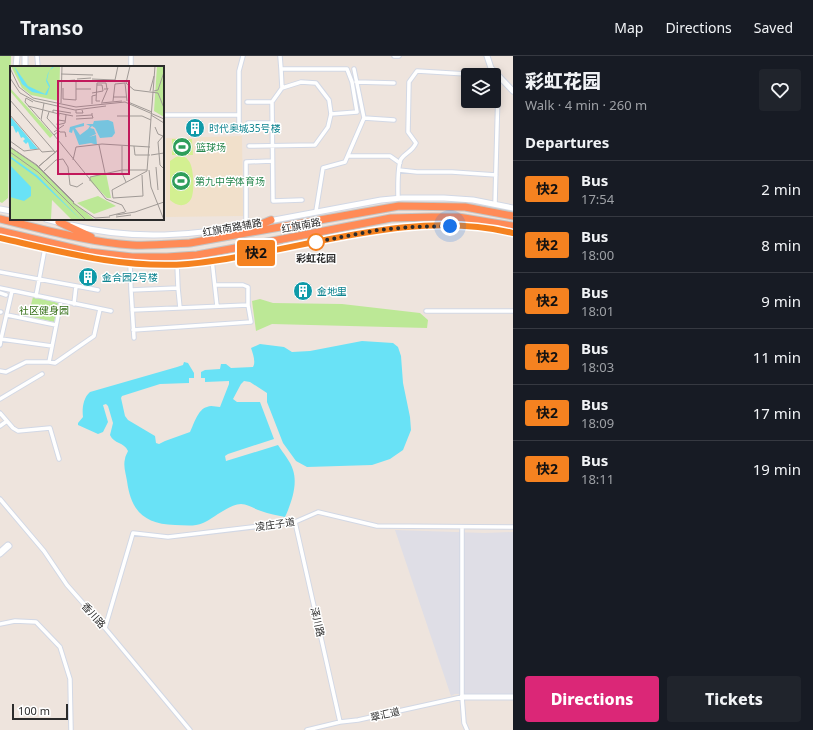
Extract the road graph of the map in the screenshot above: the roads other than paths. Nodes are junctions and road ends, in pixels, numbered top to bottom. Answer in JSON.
{"nodes":[{"id":1,"x":17,"y":56,"type":"edge"},
{"id":2,"x":243,"y":56,"type":"edge"},
{"id":3,"x":280,"y":56,"type":"edge"},
{"id":4,"x":394,"y":56,"type":"edge"},
{"id":5,"x":399,"y":56,"type":"edge"},
{"id":6,"x":487,"y":56,"type":"edge"},
{"id":7,"x":16,"y":66,"type":"edge"},
{"id":8,"x":281,"y":69,"type":"junction"},
{"id":9,"x":354,"y":69,"type":"dead end"},
{"id":10,"x":461,"y":74,"type":"edge"},
{"id":11,"x":356,"y":82,"type":"junction"},
{"id":12,"x":394,"y":83,"type":"dead end"},
{"id":13,"x":282,"y":88,"type":"junction"},
{"id":14,"x":513,"y":91,"type":"edge"},
{"id":15,"x":247,"y":102,"type":"dead end"},
{"id":16,"x":272,"y":102,"type":"junction"},
{"id":17,"x":498,"y":108,"type":"edge"},
{"id":18,"x":331,"y":114,"type":"junction"},
{"id":19,"x":164,"y":115,"type":"edge"},
{"id":20,"x":239,"y":115,"type":"junction"},
{"id":21,"x":364,"y":118,"type":"junction"},
{"id":22,"x":394,"y":120,"type":"dead end"},
{"id":23,"x":248,"y":123,"type":"dead end"},
{"id":24,"x":273,"y":123,"type":"junction"},
{"id":25,"x":239,"y":124,"type":"dead end"},
{"id":26,"x":249,"y":146,"type":"dead end"},
{"id":27,"x":273,"y":146,"type":"junction"},
{"id":28,"x":348,"y":156,"type":"junction"},
{"id":29,"x":272,"y":161,"type":"junction"},
{"id":30,"x":400,"y":164,"type":"junction"},
{"id":31,"x":399,"y":170,"type":"junction"},
{"id":32,"x":496,"y":175,"type":"junction"},
{"id":33,"x":398,"y":198,"type":"junction"},
{"id":34,"x":302,"y":200,"type":"dead end"},
{"id":35,"x":495,"y":204,"type":"junction"},
{"id":36,"x":513,"y":208,"type":"edge"},
{"id":37,"x":0,"y":209,"type":"edge"},
{"id":38,"x":10,"y":211,"type":"edge"},
{"id":39,"x":316,"y":211,"type":"junction"},
{"id":40,"x":513,"y":216,"type":"edge"},
{"id":41,"x":0,"y":219,"type":"edge"},
{"id":42,"x":50,"y":220,"type":"edge"},
{"id":43,"x":271,"y":220,"type":"junction"},
{"id":44,"x":59,"y":222,"type":"junction"},
{"id":45,"x":246,"y":225,"type":"junction"},
{"id":46,"x":513,"y":226,"type":"edge"},
{"id":47,"x":0,"y":231,"type":"edge"},
{"id":48,"x":513,"y":233,"type":"edge"},
{"id":49,"x":233,"y":236,"type":"junction"},
{"id":50,"x":0,"y":238,"type":"edge"},
{"id":51,"x":100,"y":241,"type":"junction"},
{"id":52,"x":45,"y":248,"type":"junction"},
{"id":53,"x":234,"y":248,"type":"junction"},
{"id":54,"x":280,"y":248,"type":"junction"},
{"id":55,"x":212,"y":260,"type":"junction"},
{"id":56,"x":130,"y":263,"type":"junction"},
{"id":57,"x":177,"y":264,"type":"junction"},
{"id":58,"x":0,"y":272,"type":"edge"},
{"id":59,"x":39,"y":280,"type":"junction"},
{"id":60,"x":215,"y":285,"type":"junction"},
{"id":61,"x":76,"y":286,"type":"junction"},
{"id":62,"x":0,"y":288,"type":"edge"},
{"id":63,"x":178,"y":288,"type":"junction"},
{"id":64,"x":98,"y":290,"type":"dead end"},
{"id":65,"x":131,"y":290,"type":"junction"},
{"id":66,"x":12,"y":291,"type":"junction"},
{"id":67,"x":0,"y":293,"type":"edge"},
{"id":68,"x":6,"y":295,"type":"dead end"},
{"id":69,"x":36,"y":296,"type":"junction"},
{"id":70,"x":61,"y":301,"type":"junction"},
{"id":71,"x":74,"y":304,"type":"junction"},
{"id":72,"x":248,"y":305,"type":"junction"},
{"id":73,"x":217,"y":306,"type":"junction"},
{"id":74,"x":180,"y":308,"type":"junction"},
{"id":75,"x":100,"y":309,"type":"junction"},
{"id":76,"x":132,"y":310,"type":"junction"},
{"id":77,"x":111,"y":311,"type":"dead end"},
{"id":78,"x":426,"y":311,"type":"dead end"},
{"id":79,"x":513,"y":311,"type":"edge"},
{"id":80,"x":7,"y":315,"type":"junction"},
{"id":81,"x":56,"y":325,"type":"junction"},
{"id":82,"x":133,"y":330,"type":"junction"},
{"id":83,"x":134,"y":338,"type":"dead end"},
{"id":84,"x":1,"y":339,"type":"junction"},
{"id":85,"x":0,"y":345,"type":"edge"},
{"id":86,"x":52,"y":346,"type":"junction"},
{"id":87,"x":49,"y":362,"type":"junction"},
{"id":88,"x":0,"y":371,"type":"edge"},
{"id":89,"x":42,"y":374,"type":"dead end"},
{"id":90,"x":0,"y":398,"type":"edge"},
{"id":91,"x":0,"y":413,"type":"edge"},
{"id":92,"x":7,"y":421,"type":"junction"},
{"id":93,"x":0,"y":426,"type":"edge"},
{"id":94,"x":59,"y":459,"type":"dead end"},
{"id":95,"x":0,"y":499,"type":"edge"},
{"id":96,"x":295,"y":522,"type":"junction"},
{"id":97,"x":462,"y":527,"type":"junction"},
{"id":98,"x":513,"y":527,"type":"edge"},
{"id":99,"x":9,"y":545,"type":"dead end"},
{"id":100,"x":0,"y":553,"type":"edge"},
{"id":101,"x":0,"y":624,"type":"edge"},
{"id":102,"x":105,"y":628,"type":"junction"},
{"id":103,"x":462,"y":697,"type":"junction"},
{"id":104,"x":513,"y":697,"type":"edge"},
{"id":105,"x":340,"y":722,"type":"junction"},
{"id":106,"x":71,"y":730,"type":"edge"},
{"id":107,"x":190,"y":730,"type":"edge"},
{"id":108,"x":307,"y":730,"type":"edge"},
{"id":109,"x":467,"y":730,"type":"edge"}],
"edges":[{"from":1,"to":7,"type":"main road"},
{"from":2,"to":20,"type":"street"},
{"from":3,"to":8,"type":"street"},
{"from":4,"to":5,"type":"street"},
{"from":6,"to":14,"type":"main road"},
{"from":8,"to":13,"type":"street"},
{"from":8,"to":18,"type":"street"},
{"from":9,"to":11,"type":"street"},
{"from":10,"to":30,"type":"street"},
{"from":11,"to":12,"type":"street"},
{"from":11,"to":21,"type":"street"},
{"from":13,"to":16,"type":"street"},
{"from":13,"to":18,"type":"street"},
{"from":15,"to":16,"type":"street"},
{"from":16,"to":24,"type":"street"},
{"from":17,"to":32,"type":"street"},
{"from":18,"to":27,"type":"street"},
{"from":19,"to":20,"type":"street"},
{"from":20,"to":25,"type":"street"},
{"from":21,"to":22,"type":"street"},
{"from":21,"to":28,"type":"street"},
{"from":23,"to":24,"type":"street"},
{"from":24,"to":27,"type":"street"},
{"from":26,"to":27,"type":"street"},
{"from":27,"to":29,"type":"street"},
{"from":28,"to":30,"type":"street"},
{"from":28,"to":39,"type":"street"},
{"from":29,"to":34,"type":"street"},
{"from":29,"to":45,"type":"street"},
{"from":30,"to":31,"type":"street"},
{"from":31,"to":32,"type":"street"},
{"from":31,"to":33,"type":"street"},
{"from":32,"to":35,"type":"street"},
{"from":33,"to":35,"type":"main road","name":"红旗南路辅路"},
{"from":33,"to":39,"type":"main road","name":"红旗南路辅路"},
{"from":35,"to":36,"type":"main road","name":"红旗南路辅路"},
{"from":37,"to":38,"type":"main road"},
{"from":39,"to":43,"type":"main road","name":"红旗南路辅路"},
{"from":40,"to":49,"type":"highway","name":"红旗南路"},
{"from":41,"to":51,"type":"highway","name":"红旗南路"},
{"from":42,"to":44,"type":"main road","name":"红旗南路辅路"},
{"from":43,"to":45,"type":"main road","name":"红旗南路辅路"},
{"from":43,"to":49,"type":"highway"},
{"from":44,"to":45,"type":"main road","name":"红旗南路辅路"},
{"from":44,"to":51,"type":"highway"},
{"from":46,"to":53,"type":"highway","name":"红旗南路"},
{"from":47,"to":53,"type":"highway","name":"红旗南路"},
{"from":48,"to":54,"type":"main road"},
{"from":49,"to":51,"type":"highway","name":"红旗南路"},
{"from":50,"to":52,"type":"main road"},
{"from":52,"to":56,"type":"main road"},
{"from":52,"to":59,"type":"street"},
{"from":53,"to":54,"type":"highway"},
{"from":54,"to":55,"type":"main road"},
{"from":55,"to":57,"type":"main road"},
{"from":55,"to":60,"type":"street"},
{"from":56,"to":57,"type":"main road"},
{"from":56,"to":65,"type":"street"},
{"from":57,"to":63,"type":"street"},
{"from":58,"to":59,"type":"street"},
{"from":59,"to":61,"type":"street"},
{"from":59,"to":69,"type":"street"},
{"from":60,"to":72,"type":"street"},
{"from":60,"to":73,"type":"street"},
{"from":61,"to":64,"type":"street"},
{"from":61,"to":71,"type":"street"},
{"from":62,"to":66,"type":"street"},
{"from":63,"to":65,"type":"street"},
{"from":63,"to":74,"type":"street"},
{"from":65,"to":76,"type":"street"},
{"from":66,"to":69,"type":"street"},
{"from":66,"to":80,"type":"street"},
{"from":67,"to":68,"type":"street"},
{"from":69,"to":70,"type":"street"},
{"from":70,"to":71,"type":"street"},
{"from":70,"to":81,"type":"street"},
{"from":71,"to":75,"type":"street"},
{"from":72,"to":73,"type":"street"},
{"from":72,"to":82,"type":"street"},
{"from":73,"to":74,"type":"street"},
{"from":74,"to":76,"type":"street"},
{"from":75,"to":77,"type":"street"},
{"from":75,"to":87,"type":"street"},
{"from":76,"to":82,"type":"street"},
{"from":78,"to":79,"type":"street"},
{"from":80,"to":81,"type":"street"},
{"from":80,"to":84,"type":"street"},
{"from":81,"to":86,"type":"street"},
{"from":82,"to":83,"type":"street"},
{"from":84,"to":85,"type":"street"},
{"from":84,"to":86,"type":"street"},
{"from":86,"to":87,"type":"street"},
{"from":87,"to":88,"type":"street"},
{"from":89,"to":90,"type":"street"},
{"from":91,"to":92,"type":"street"},
{"from":92,"to":93,"type":"street"},
{"from":92,"to":94,"type":"street"},
{"from":95,"to":102,"type":"street","name":"香川路"},
{"from":96,"to":97,"type":"street","name":"凌庄子道"},
{"from":96,"to":102,"type":"street","name":"凌庄子道"},
{"from":96,"to":105,"type":"street","name":"泽川路"},
{"from":97,"to":98,"type":"street","name":"凌庄子道"},
{"from":97,"to":103,"type":"street"},
{"from":99,"to":100,"type":"main road"},
{"from":101,"to":106,"type":"street"},
{"from":102,"to":107,"type":"street","name":"香川路"},
{"from":103,"to":104,"type":"main road"},
{"from":103,"to":105,"type":"street","name":"翠汇道"},
{"from":103,"to":109,"type":"street"},
{"from":105,"to":108,"type":"street","name":"翠汇道"}]}
